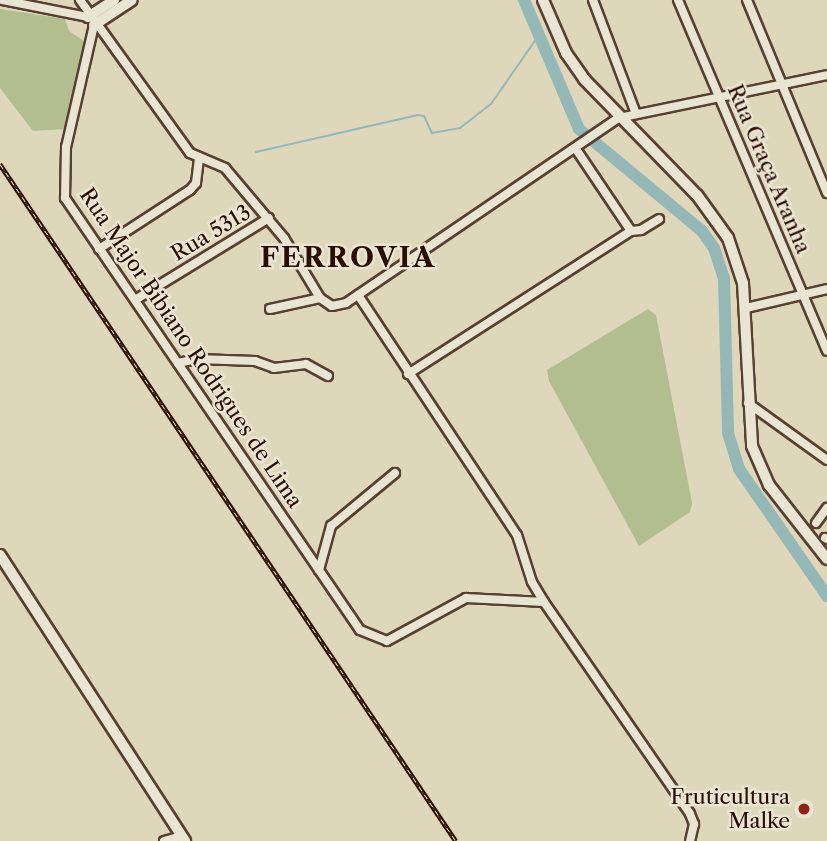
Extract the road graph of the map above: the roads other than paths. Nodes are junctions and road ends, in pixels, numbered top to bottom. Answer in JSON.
{"nodes":[{"id":1,"x":2,"y":0,"type":"edge"},
{"id":2,"x":80,"y":0,"type":"edge"},
{"id":3,"x":114,"y":0,"type":"edge"},
{"id":4,"x":132,"y":0,"type":"edge"},
{"id":5,"x":543,"y":0,"type":"edge"},
{"id":6,"x":593,"y":0,"type":"edge"},
{"id":7,"x":678,"y":0,"type":"edge"},
{"id":8,"x":747,"y":0,"type":"edge"},
{"id":9,"x":26,"y":2,"type":"edge"},
{"id":10,"x":91,"y":21,"type":"junction"},
{"id":11,"x":827,"y":75,"type":"edge"},
{"id":12,"x":782,"y":84,"type":"junction"},
{"id":13,"x":719,"y":97,"type":"junction"},
{"id":14,"x":636,"y":114,"type":"junction"},
{"id":15,"x":618,"y":118,"type":"junction"},
{"id":16,"x":576,"y":149,"type":"junction"},
{"id":17,"x":199,"y":159,"type":"junction"},
{"id":18,"x":827,"y":193,"type":"edge"},
{"id":19,"x":269,"y":218,"type":"junction"},
{"id":20,"x":659,"y":219,"type":"dead end"},
{"id":21,"x":631,"y":230,"type":"junction"},
{"id":22,"x":99,"y":249,"type":"junction"},
{"id":23,"x":827,"y":289,"type":"edge"},
{"id":24,"x":803,"y":295,"type":"junction"},
{"id":25,"x":358,"y":296,"type":"junction"},
{"id":26,"x":320,"y":298,"type":"junction"},
{"id":27,"x":135,"y":300,"type":"junction"},
{"id":28,"x":746,"y":308,"type":"junction"},
{"id":29,"x":270,"y":309,"type":"dead end"},
{"id":30,"x":827,"y":351,"type":"edge"},
{"id":31,"x":178,"y":363,"type":"junction"},
{"id":32,"x":408,"y":374,"type":"junction"},
{"id":33,"x":328,"y":376,"type":"dead end"},
{"id":34,"x":748,"y":404,"type":"junction"},
{"id":35,"x":827,"y":460,"type":"edge"},
{"id":36,"x":395,"y":473,"type":"dead end"},
{"id":37,"x":827,"y":508,"type":"edge"},
{"id":38,"x":816,"y":523,"type":"dead end"},
{"id":39,"x":0,"y":555,"type":"edge"},
{"id":40,"x":827,"y":559,"type":"edge"},
{"id":41,"x":319,"y":570,"type":"junction"},
{"id":42,"x":544,"y":601,"type":"junction"},
{"id":43,"x":692,"y":837,"type":"edge"},
{"id":44,"x":183,"y":839,"type":"edge"},
{"id":45,"x":164,"y":841,"type":"edge"}],
"edges":[{"from":1,"to":9,"type":"street"},
{"from":2,"to":10,"type":"street"},
{"from":3,"to":10,"type":"street"},
{"from":4,"to":10,"type":"street"},
{"from":5,"to":15,"type":"street"},
{"from":6,"to":14,"type":"street"},
{"from":7,"to":13,"type":"street","name":"Rua Graça Aranha"},
{"from":8,"to":12,"type":"street"},
{"from":9,"to":10,"type":"street"},
{"from":10,"to":17,"type":"street"},
{"from":10,"to":22,"type":"street","name":"Rua Major Bibiano Rodrigues de Lima"},
{"from":11,"to":12,"type":"street"},
{"from":12,"to":13,"type":"street"},
{"from":12,"to":18,"type":"street"},
{"from":13,"to":14,"type":"street"},
{"from":13,"to":24,"type":"street","name":"Rua Graça Aranha"},
{"from":14,"to":15,"type":"street"},
{"from":15,"to":16,"type":"street"},
{"from":15,"to":28,"type":"street"},
{"from":16,"to":21,"type":"street"},
{"from":16,"to":25,"type":"street"},
{"from":17,"to":19,"type":"street"},
{"from":17,"to":22,"type":"street"},
{"from":19,"to":26,"type":"street"},
{"from":19,"to":27,"type":"street","name":"Rua 5313"},
{"from":20,"to":21,"type":"street"},
{"from":21,"to":32,"type":"street"},
{"from":22,"to":27,"type":"street","name":"Rua Major Bibiano Rodrigues de Lima"},
{"from":23,"to":24,"type":"street"},
{"from":24,"to":28,"type":"street"},
{"from":24,"to":30,"type":"street","name":"Rua Graça Aranha"},
{"from":25,"to":26,"type":"street"},
{"from":25,"to":32,"type":"street"},
{"from":26,"to":29,"type":"street"},
{"from":27,"to":31,"type":"street","name":"Rua Major Bibiano Rodrigues de Lima"},
{"from":28,"to":34,"type":"street"},
{"from":31,"to":33,"type":"street"},
{"from":31,"to":41,"type":"street","name":"Rua Major Bibiano Rodrigues de Lima"},
{"from":32,"to":42,"type":"street"},
{"from":34,"to":35,"type":"street"},
{"from":34,"to":40,"type":"street"},
{"from":36,"to":41,"type":"street"},
{"from":37,"to":38,"type":"street"},
{"from":39,"to":44,"type":"street"},
{"from":41,"to":42,"type":"street","name":"Rua Major Bibiano Rodrigues de Lima"},
{"from":42,"to":43,"type":"street"},
{"from":44,"to":45,"type":"street"}]}
